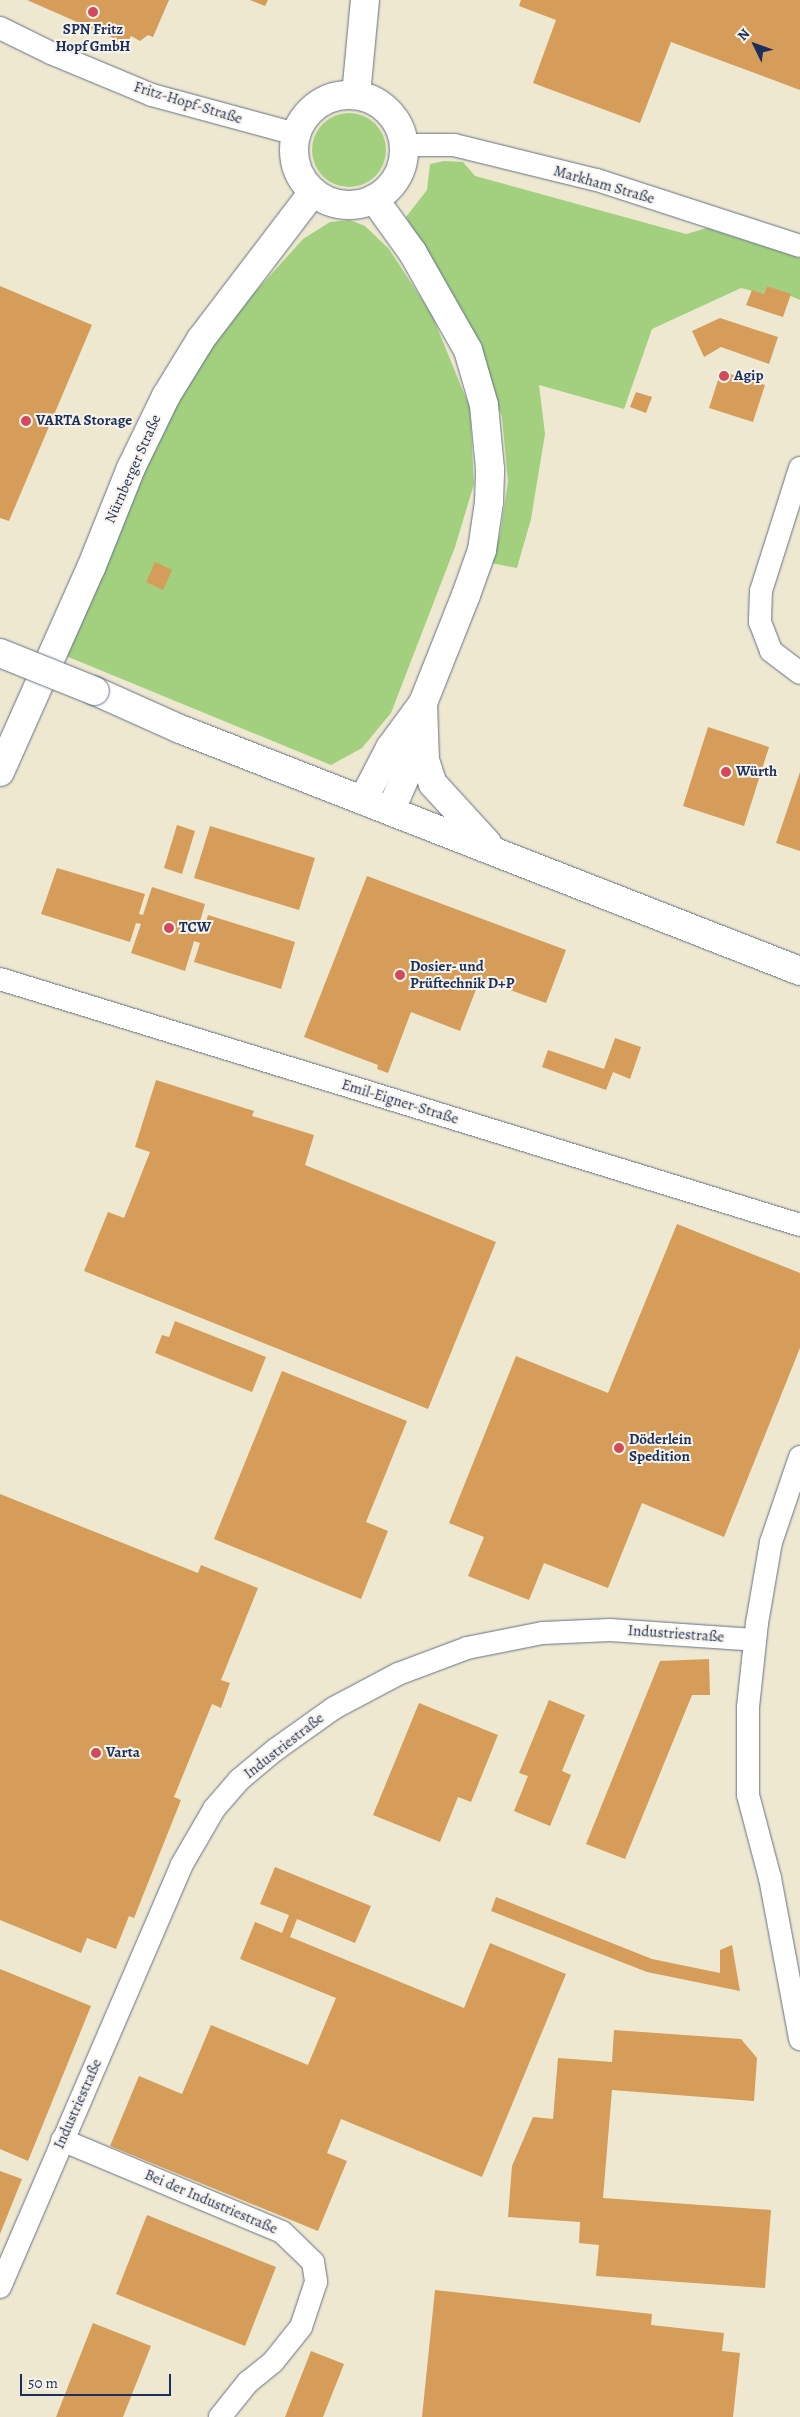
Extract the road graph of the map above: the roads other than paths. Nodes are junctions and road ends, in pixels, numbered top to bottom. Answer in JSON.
{"nodes":[{"id":1,"x":365,"y":0,"type":"edge"},
{"id":2,"x":0,"y":28,"type":"edge"},
{"id":3,"x":356,"y":95,"type":"junction"},
{"id":4,"x":296,"y":134,"type":"junction"},
{"id":5,"x":405,"y":145,"type":"junction"},
{"id":6,"x":313,"y":192,"type":"junction"},
{"id":7,"x":374,"y":199,"type":"junction"},
{"id":8,"x":800,"y":246,"type":"edge"},
{"id":9,"x":800,"y":468,"type":"edge"},
{"id":10,"x":0,"y":653,"type":"edge"},
{"id":11,"x":800,"y":673,"type":"edge"},
{"id":12,"x":422,"y":703,"type":"junction"},
{"id":13,"x":422,"y":736,"type":"junction"},
{"id":14,"x":0,"y":772,"type":"edge"},
{"id":15,"x":363,"y":800,"type":"junction"},
{"id":16,"x":391,"y":810,"type":"junction"},
{"id":17,"x":493,"y":850,"type":"junction"},
{"id":18,"x":800,"y":971,"type":"edge"},
{"id":19,"x":0,"y":979,"type":"edge"},
{"id":20,"x":800,"y":1225,"type":"edge"},
{"id":21,"x":800,"y":1457,"type":"edge"},
{"id":22,"x":755,"y":1640,"type":"junction"},
{"id":23,"x":800,"y":2039,"type":"edge"},
{"id":24,"x":62,"y":2140,"type":"junction"},
{"id":25,"x":0,"y":2287,"type":"edge"},
{"id":26,"x":220,"y":2417,"type":"edge"}],
"edges":[{"from":1,"to":3,"type":"main road"},
{"from":2,"to":4,"type":"street","name":"Fritz-Hopf-Straße"},
{"from":3,"to":4,"type":"main road"},
{"from":3,"to":5,"type":"main road"},
{"from":4,"to":6,"type":"main road"},
{"from":5,"to":7,"type":"main road"},
{"from":5,"to":8,"type":"street","name":"Markham Straße"},
{"from":6,"to":7,"type":"main road"},
{"from":6,"to":14,"type":"main road","name":"Nürnberger Straße"},
{"from":7,"to":12,"type":"main road"},
{"from":9,"to":11,"type":"street"},
{"from":10,"to":15,"type":"main road","bridge":true},
{"from":12,"to":13,"type":"main road"},
{"from":12,"to":15,"type":"main road"},
{"from":13,"to":16,"type":"main road"},
{"from":13,"to":17,"type":"main road"},
{"from":15,"to":16,"type":"main road"},
{"from":16,"to":17,"type":"main road"},
{"from":17,"to":18,"type":"main road"},
{"from":19,"to":20,"type":"street","name":"Emil-Eigner-Straße"},
{"from":21,"to":22,"type":"street"},
{"from":22,"to":23,"type":"street"},
{"from":22,"to":24,"type":"street","name":"Industriestraße"},
{"from":24,"to":25,"type":"street","name":"Industriestraße"},
{"from":24,"to":26,"type":"street","name":"Bei der Industriestraße"}]}
